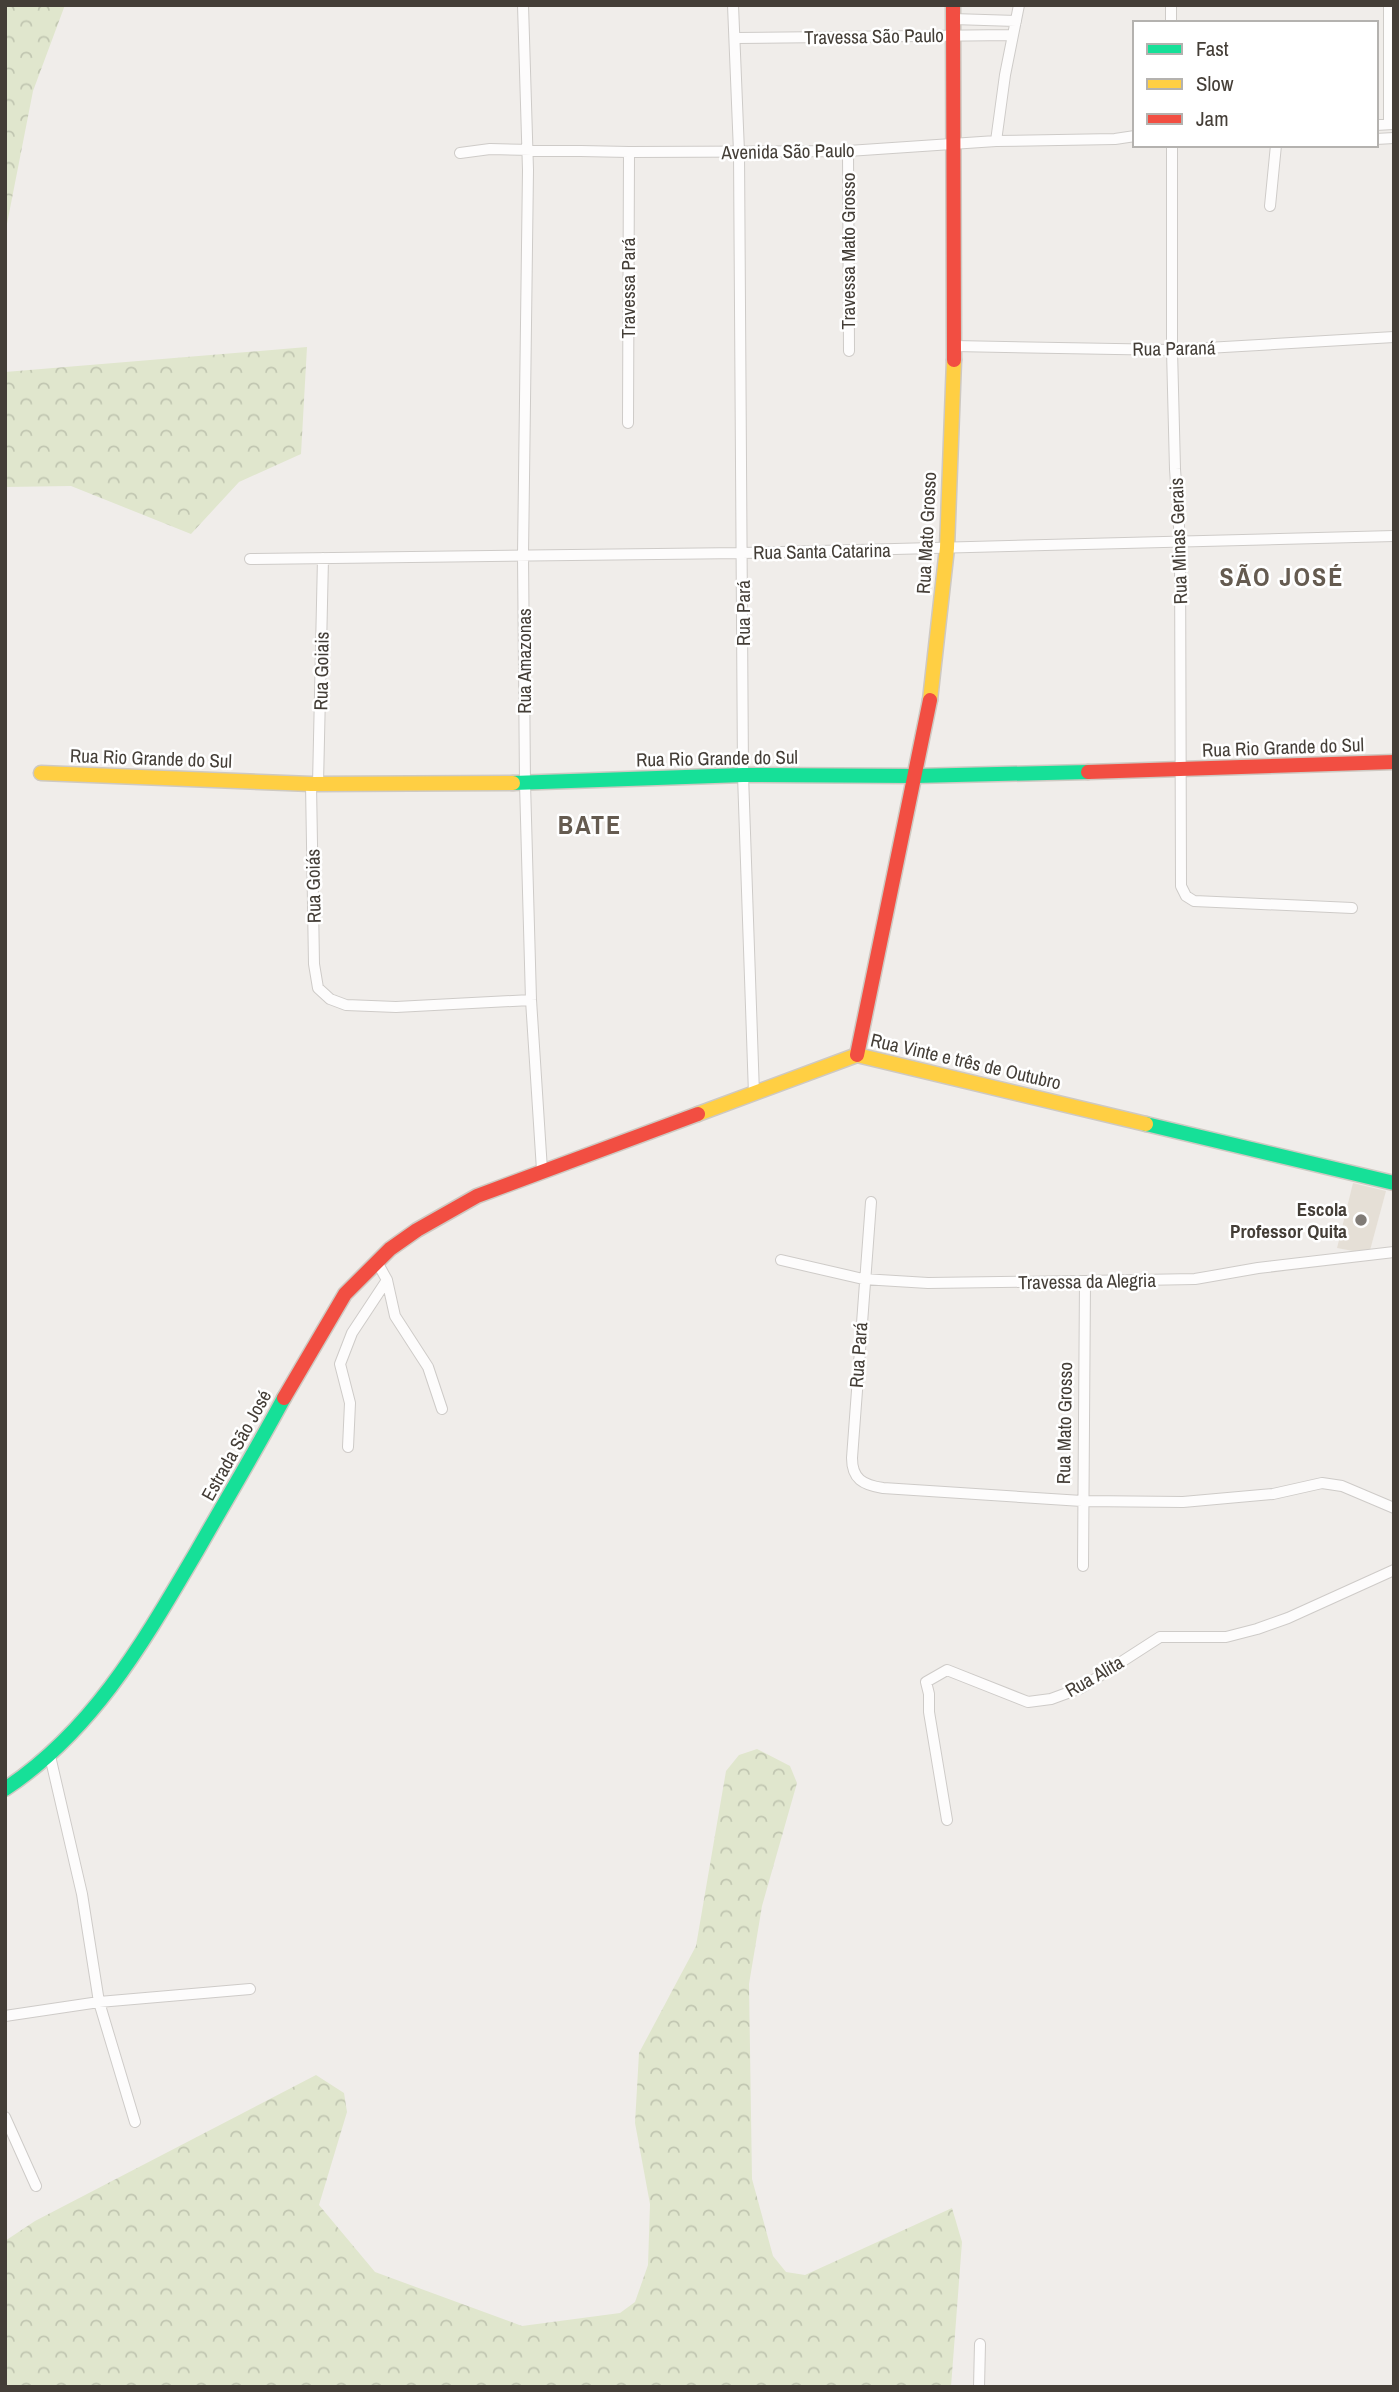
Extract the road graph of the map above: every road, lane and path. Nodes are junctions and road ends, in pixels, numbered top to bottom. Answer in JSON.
{"nodes":[{"id":1,"x":523,"y":5,"type":"edge"},
{"id":2,"x":733,"y":5,"type":"edge"},
{"id":3,"x":1019,"y":5,"type":"edge"},
{"id":4,"x":1389,"y":5,"type":"edge"},
{"id":5,"x":953,"y":12,"type":"edge"},
{"id":6,"x":1016,"y":21,"type":"junction"},
{"id":7,"x":953,"y":34,"type":"junction"},
{"id":8,"x":1012,"y":35,"type":"junction"},
{"id":9,"x":736,"y":38,"type":"junction"},
{"id":10,"x":1391,"y":124,"type":"edge"},
{"id":11,"x":1133,"y":136,"type":"edge"},
{"id":12,"x":1115,"y":139,"type":"junction"},
{"id":13,"x":996,"y":141,"type":"junction"},
{"id":14,"x":1133,"y":142,"type":"edge"},
{"id":15,"x":953,"y":145,"type":"junction"},
{"id":16,"x":1172,"y":147,"type":"edge"},
{"id":17,"x":1276,"y":147,"type":"edge"},
{"id":18,"x":527,"y":150,"type":"junction"},
{"id":19,"x":848,"y":151,"type":"junction"},
{"id":20,"x":629,"y":152,"type":"junction"},
{"id":21,"x":739,"y":152,"type":"junction"},
{"id":22,"x":460,"y":153,"type":"dead end"},
{"id":23,"x":1270,"y":206,"type":"dead end"},
{"id":24,"x":1394,"y":337,"type":"edge"},
{"id":25,"x":954,"y":346,"type":"junction"},
{"id":26,"x":1172,"y":350,"type":"junction"},
{"id":27,"x":849,"y":351,"type":"dead end"},
{"id":28,"x":628,"y":423,"type":"dead end"},
{"id":29,"x":1394,"y":536,"type":"edge"},
{"id":30,"x":1180,"y":541,"type":"junction"},
{"id":31,"x":947,"y":548,"type":"junction"},
{"id":32,"x":742,"y":553,"type":"junction"},
{"id":33,"x":523,"y":555,"type":"junction"},
{"id":34,"x":323,"y":558,"type":"junction"},
{"id":35,"x":250,"y":559,"type":"dead end"},
{"id":36,"x":1394,"y":762,"type":"edge"},
{"id":37,"x":1182,"y":771,"type":"junction"},
{"id":38,"x":41,"y":773,"type":"dead end"},
{"id":39,"x":743,"y":775,"type":"junction"},
{"id":40,"x":915,"y":776,"type":"junction"},
{"id":41,"x":315,"y":783,"type":"junction"},
{"id":42,"x":525,"y":783,"type":"junction"},
{"id":43,"x":1352,"y":908,"type":"dead end"},
{"id":44,"x":531,"y":1000,"type":"junction"},
{"id":45,"x":857,"y":1055,"type":"junction"},
{"id":46,"x":754,"y":1094,"type":"junction"},
{"id":47,"x":542,"y":1170,"type":"junction"},
{"id":48,"x":1394,"y":1183,"type":"edge"},
{"id":49,"x":870,"y":1202,"type":"dead end"},
{"id":50,"x":1394,"y":1252,"type":"edge"},
{"id":51,"x":781,"y":1260,"type":"dead end"},
{"id":52,"x":377,"y":1262,"type":"junction"},
{"id":53,"x":863,"y":1279,"type":"junction"},
{"id":54,"x":387,"y":1280,"type":"junction"},
{"id":55,"x":1085,"y":1281,"type":"junction"},
{"id":56,"x":442,"y":1409,"type":"dead end"},
{"id":57,"x":348,"y":1447,"type":"dead end"},
{"id":58,"x":1082,"y":1501,"type":"junction"},
{"id":59,"x":1394,"y":1508,"type":"edge"},
{"id":60,"x":1083,"y":1566,"type":"dead end"},
{"id":61,"x":1394,"y":1570,"type":"edge"},
{"id":62,"x":50,"y":1756,"type":"junction"},
{"id":63,"x":7,"y":1786,"type":"edge"},
{"id":64,"x":947,"y":1820,"type":"dead end"},
{"id":65,"x":250,"y":1989,"type":"dead end"},
{"id":66,"x":99,"y":2002,"type":"junction"},
{"id":67,"x":5,"y":2016,"type":"edge"},
{"id":68,"x":5,"y":2117,"type":"edge"},
{"id":69,"x":135,"y":2122,"type":"dead end"},
{"id":70,"x":36,"y":2186,"type":"dead end"},
{"id":71,"x":980,"y":2344,"type":"dead end"},
{"id":72,"x":979,"y":2387,"type":"edge"}],
"edges":[{"from":1,"to":18,"type":"street","name":"Rua Amazonas"},
{"from":2,"to":9,"type":"street","name":"Rua Pará"},
{"from":3,"to":6,"type":"street"},
{"from":4,"to":10,"type":"street"},
{"from":5,"to":6,"type":"street"},
{"from":5,"to":7,"type":"street","name":"Rua Mato Grosso"},
{"from":6,"to":8,"type":"street"},
{"from":7,"to":8,"type":"street","name":"Travessa São Paulo"},
{"from":7,"to":9,"type":"street","name":"Travessa São Paulo"},
{"from":7,"to":15,"type":"street","name":"Rua Mato Grosso"},
{"from":8,"to":13,"type":"street"},
{"from":9,"to":21,"type":"street","name":"Rua Pará"},
{"from":11,"to":12,"type":"street","name":"Avenida São Paulo"},
{"from":12,"to":13,"type":"street","name":"Avenida São Paulo"},
{"from":12,"to":14,"type":"street","name":"Avenida São Paulo"},
{"from":13,"to":15,"type":"street","name":"Avenida São Paulo"},
{"from":15,"to":19,"type":"street","name":"Avenida São Paulo"},
{"from":15,"to":25,"type":"street","name":"Rua Mato Grosso"},
{"from":16,"to":26,"type":"street","name":"Rua Minas Gerais"},
{"from":17,"to":23,"type":"street"},
{"from":18,"to":20,"type":"street","name":"Avenida São Paulo"},
{"from":18,"to":22,"type":"street","name":"Avenida São Paulo"},
{"from":18,"to":33,"type":"street","name":"Rua Amazonas"},
{"from":19,"to":21,"type":"street","name":"Avenida São Paulo"},
{"from":19,"to":27,"type":"street","name":"Travessa Mato Grosso"},
{"from":20,"to":21,"type":"street","name":"Avenida São Paulo"},
{"from":20,"to":28,"type":"street","name":"Travessa Pará"},
{"from":21,"to":32,"type":"street","name":"Rua Pará"},
{"from":24,"to":26,"type":"street","name":"Rua Paraná"},
{"from":25,"to":26,"type":"street","name":"Rua Paraná"},
{"from":25,"to":31,"type":"street","name":"Rua Mato Grosso"},
{"from":26,"to":30,"type":"street","name":"Rua Minas Gerais"},
{"from":29,"to":30,"type":"street","name":"Rua Santa Catarina"},
{"from":30,"to":31,"type":"street","name":"Rua Santa Catarina"},
{"from":30,"to":37,"type":"street","name":"Rua Minas Gerais"},
{"from":31,"to":32,"type":"street","name":"Rua Santa Catarina"},
{"from":31,"to":40,"type":"street","name":"Rua Mato Grosso"},
{"from":32,"to":33,"type":"street","name":"Rua Santa Catarina"},
{"from":32,"to":39,"type":"street","name":"Rua Pará"},
{"from":33,"to":34,"type":"street","name":"Rua Santa Catarina"},
{"from":33,"to":42,"type":"street","name":"Rua Amazonas"},
{"from":34,"to":35,"type":"street","name":"Rua Santa Catarina"},
{"from":34,"to":41,"type":"street","name":"Rua Goiais"},
{"from":36,"to":37,"type":"street","name":"Rua Rio Grande do Sul"},
{"from":37,"to":40,"type":"street","name":"Rua Rio Grande do Sul"},
{"from":37,"to":43,"type":"street","name":"Rua Minas Gerais"},
{"from":38,"to":41,"type":"street","name":"Rua Rio Grande do Sul"},
{"from":39,"to":40,"type":"street","name":"Rua Rio Grande do Sul"},
{"from":39,"to":42,"type":"street","name":"Rua Rio Grande do Sul"},
{"from":39,"to":46,"type":"street","name":"Rua Pará"},
{"from":40,"to":45,"type":"street","name":"Rua Mato Grosso"},
{"from":41,"to":42,"type":"street","name":"Rua Rio Grande do Sul"},
{"from":41,"to":44,"type":"street","name":"Rua Goiás"},
{"from":42,"to":44,"type":"street","name":"Rua Amazonas"},
{"from":44,"to":47,"type":"street","name":"Rua Amazonas"},
{"from":45,"to":46,"type":"street","name":"Rua Vinte e três de Outubro"},
{"from":45,"to":48,"type":"street","name":"Rua Vinte e três de Outubro"},
{"from":46,"to":47,"type":"street","name":"Rua Vinte e três de Outubro"},
{"from":47,"to":52,"type":"street","name":"Estrada São José"},
{"from":49,"to":53,"type":"street","name":"Rua Pará"},
{"from":50,"to":55,"type":"street","name":"Travessa da Alegria"},
{"from":51,"to":53,"type":"street","name":"Travessa da Alegria"},
{"from":52,"to":54,"type":"street"},
{"from":52,"to":62,"type":"street","name":"Estrada São José"},
{"from":53,"to":55,"type":"street","name":"Travessa da Alegria"},
{"from":53,"to":58,"type":"street","name":"Rua Pará"},
{"from":54,"to":56,"type":"street"},
{"from":54,"to":57,"type":"street"},
{"from":55,"to":58,"type":"street","name":"Rua Mato Grosso"},
{"from":58,"to":59,"type":"street"},
{"from":58,"to":60,"type":"street","name":"Rua Mato Grosso"},
{"from":61,"to":64,"type":"street","name":"Rua Alita"},
{"from":62,"to":63,"type":"street","name":"Estrada São José"},
{"from":62,"to":66,"type":"street"},
{"from":65,"to":66,"type":"street"},
{"from":66,"to":67,"type":"street"},
{"from":66,"to":69,"type":"street"},
{"from":68,"to":70,"type":"street"},
{"from":71,"to":72,"type":"street"}]}
